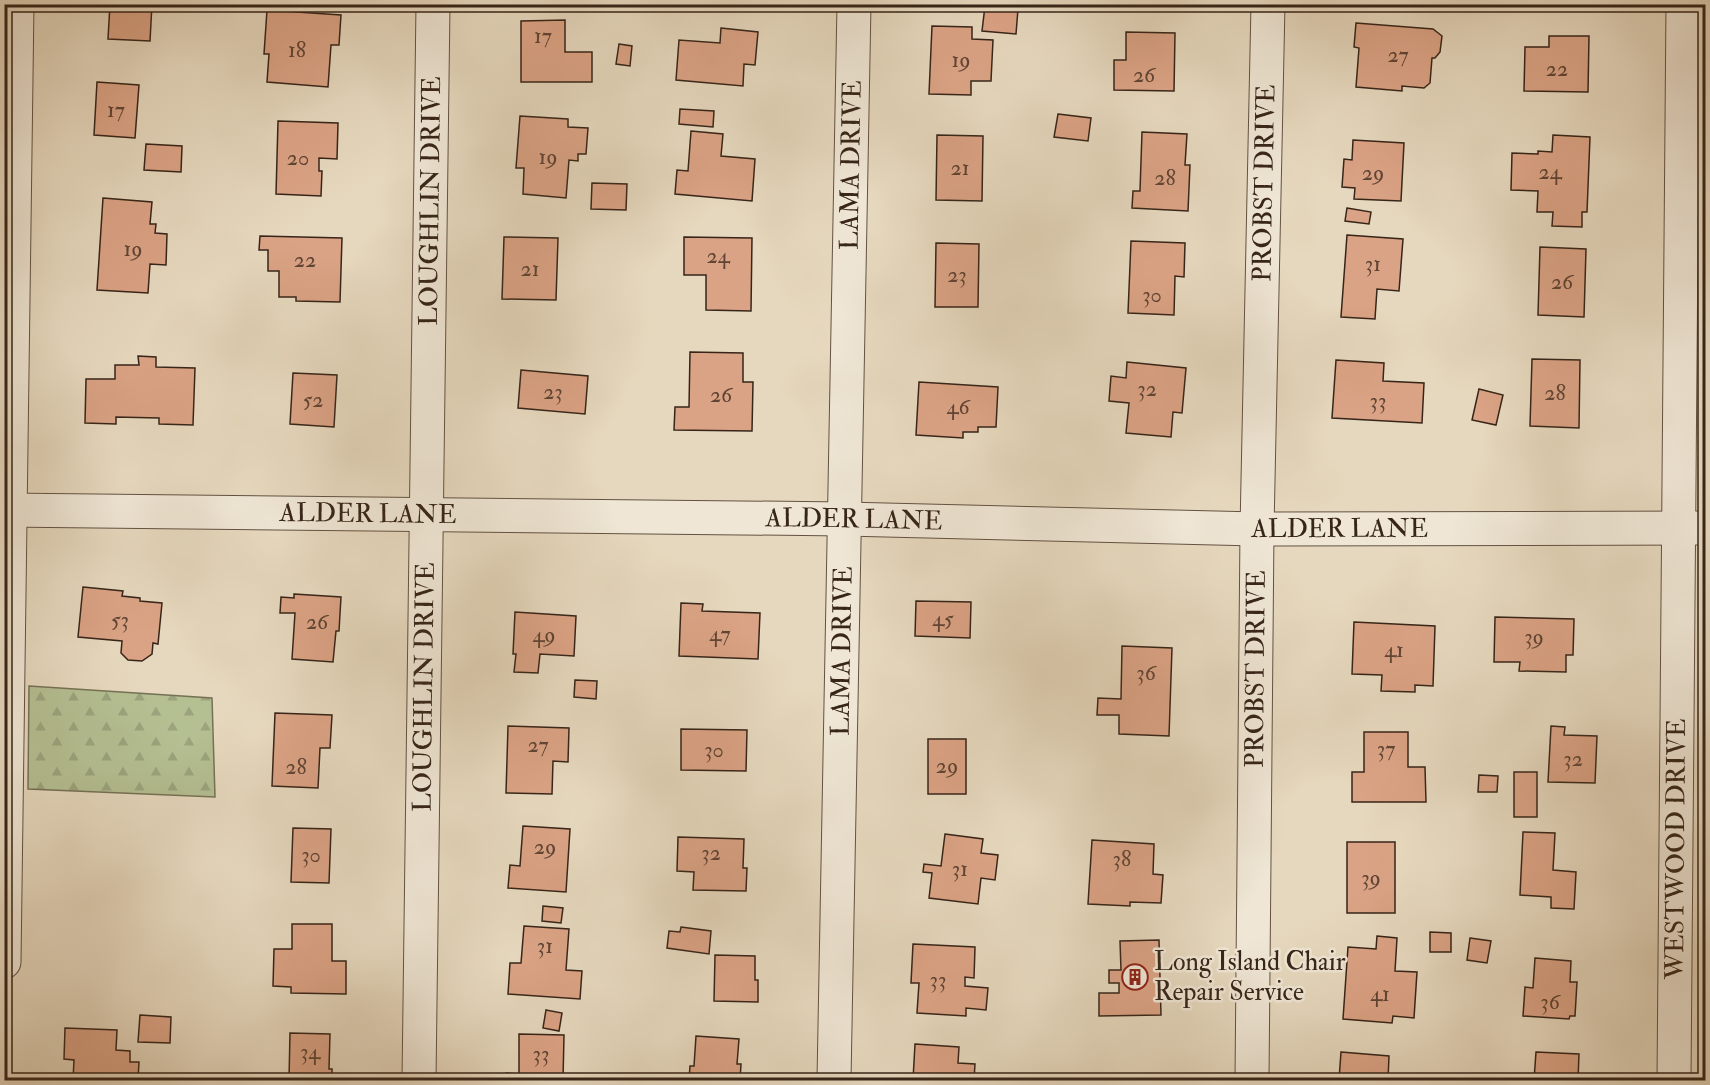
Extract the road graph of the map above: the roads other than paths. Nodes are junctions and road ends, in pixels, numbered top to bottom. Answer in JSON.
{"nodes":[{"id":1,"x":17,"y":4,"type":"edge"},
{"id":2,"x":434,"y":4,"type":"edge"},
{"id":3,"x":854,"y":4,"type":"edge"},
{"id":4,"x":1268,"y":4,"type":"edge"},
{"id":5,"x":1683,"y":4,"type":"edge"},
{"id":6,"x":8,"y":510,"type":"edge"},
{"id":7,"x":427,"y":515,"type":"junction"},
{"id":8,"x":845,"y":519,"type":"junction"},
{"id":9,"x":1692,"y":528,"type":"edge"},
{"id":10,"x":1257,"y":529,"type":"junction"},
{"id":11,"x":4,"y":962,"type":"edge"},
{"id":12,"x":419,"y":1080,"type":"edge"},
{"id":13,"x":834,"y":1080,"type":"edge"},
{"id":14,"x":1252,"y":1080,"type":"edge"},
{"id":15,"x":1674,"y":1080,"type":"edge"}],
"edges":[{"from":1,"to":6,"type":"street"},
{"from":2,"to":7,"type":"street","name":"LOUGHLIN DRIVE"},
{"from":3,"to":8,"type":"street","name":"LAMA DRIVE"},
{"from":4,"to":10,"type":"street","name":"PROBST DRIVE"},
{"from":5,"to":9,"type":"street","name":"WESTWOOD DRIVE"},
{"from":6,"to":7,"type":"street","name":"ALDER LANE"},
{"from":6,"to":11,"type":"street"},
{"from":7,"to":8,"type":"street","name":"ALDER LANE"},
{"from":7,"to":12,"type":"street","name":"LOUGHLIN DRIVE"},
{"from":8,"to":10,"type":"street","name":"ALDER LANE"},
{"from":8,"to":13,"type":"street","name":"LAMA DRIVE"},
{"from":9,"to":10,"type":"street","name":"ALDER LANE"},
{"from":9,"to":15,"type":"street","name":"WESTWOOD DRIVE"},
{"from":10,"to":14,"type":"street","name":"PROBST DRIVE"}]}
